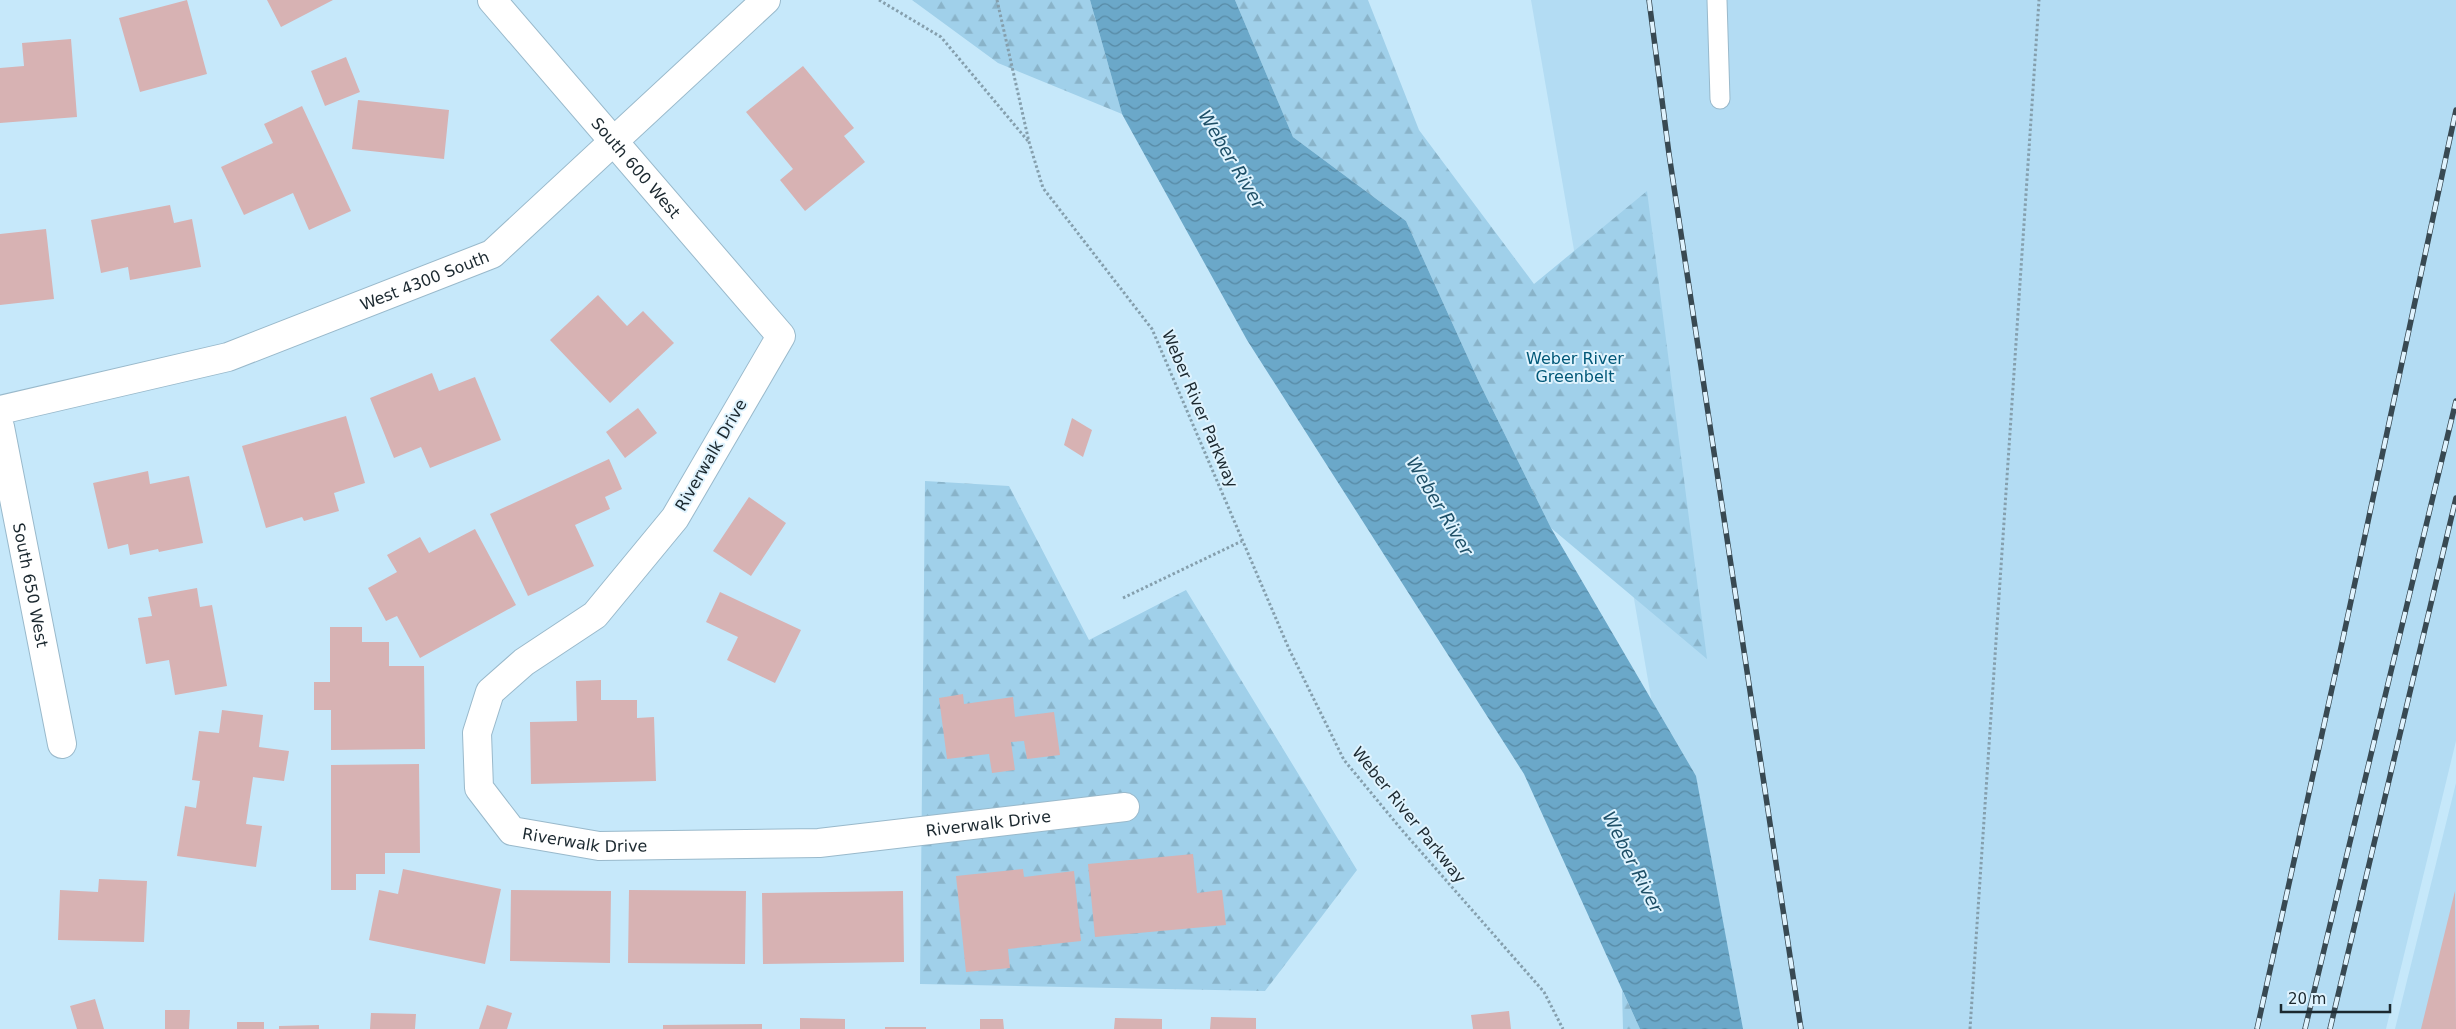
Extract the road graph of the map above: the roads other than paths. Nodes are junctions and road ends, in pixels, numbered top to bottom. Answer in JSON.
{"nodes":[{"id":1,"x":492,"y":0,"type":"edge"},
{"id":2,"x":766,"y":0,"type":"edge"},
{"id":3,"x":1716,"y":0,"type":"edge"},
{"id":4,"x":1720,"y":99,"type":"dead end"},
{"id":5,"x":614,"y":141,"type":"junction"},
{"id":6,"x":781,"y":336,"type":"joint"},
{"id":7,"x":0,"y":410,"type":"edge"},
{"id":8,"x":0,"y":427,"type":"edge"},
{"id":9,"x":62,"y":744,"type":"dead end"},
{"id":10,"x":1125,"y":807,"type":"dead end"}],
"edges":[{"from":1,"to":5,"type":"street","name":"South 600 West"},
{"from":2,"to":5,"type":"street","name":"West 4300 South"},
{"from":3,"to":4,"type":"lane"},
{"from":5,"to":6,"type":"street","name":"South 600 West"},
{"from":5,"to":7,"type":"street","name":"West 4300 South"},
{"from":6,"to":10,"type":"street","name":"Riverwalk Drive"},
{"from":8,"to":9,"type":"street","name":"South 650 West"}]}
